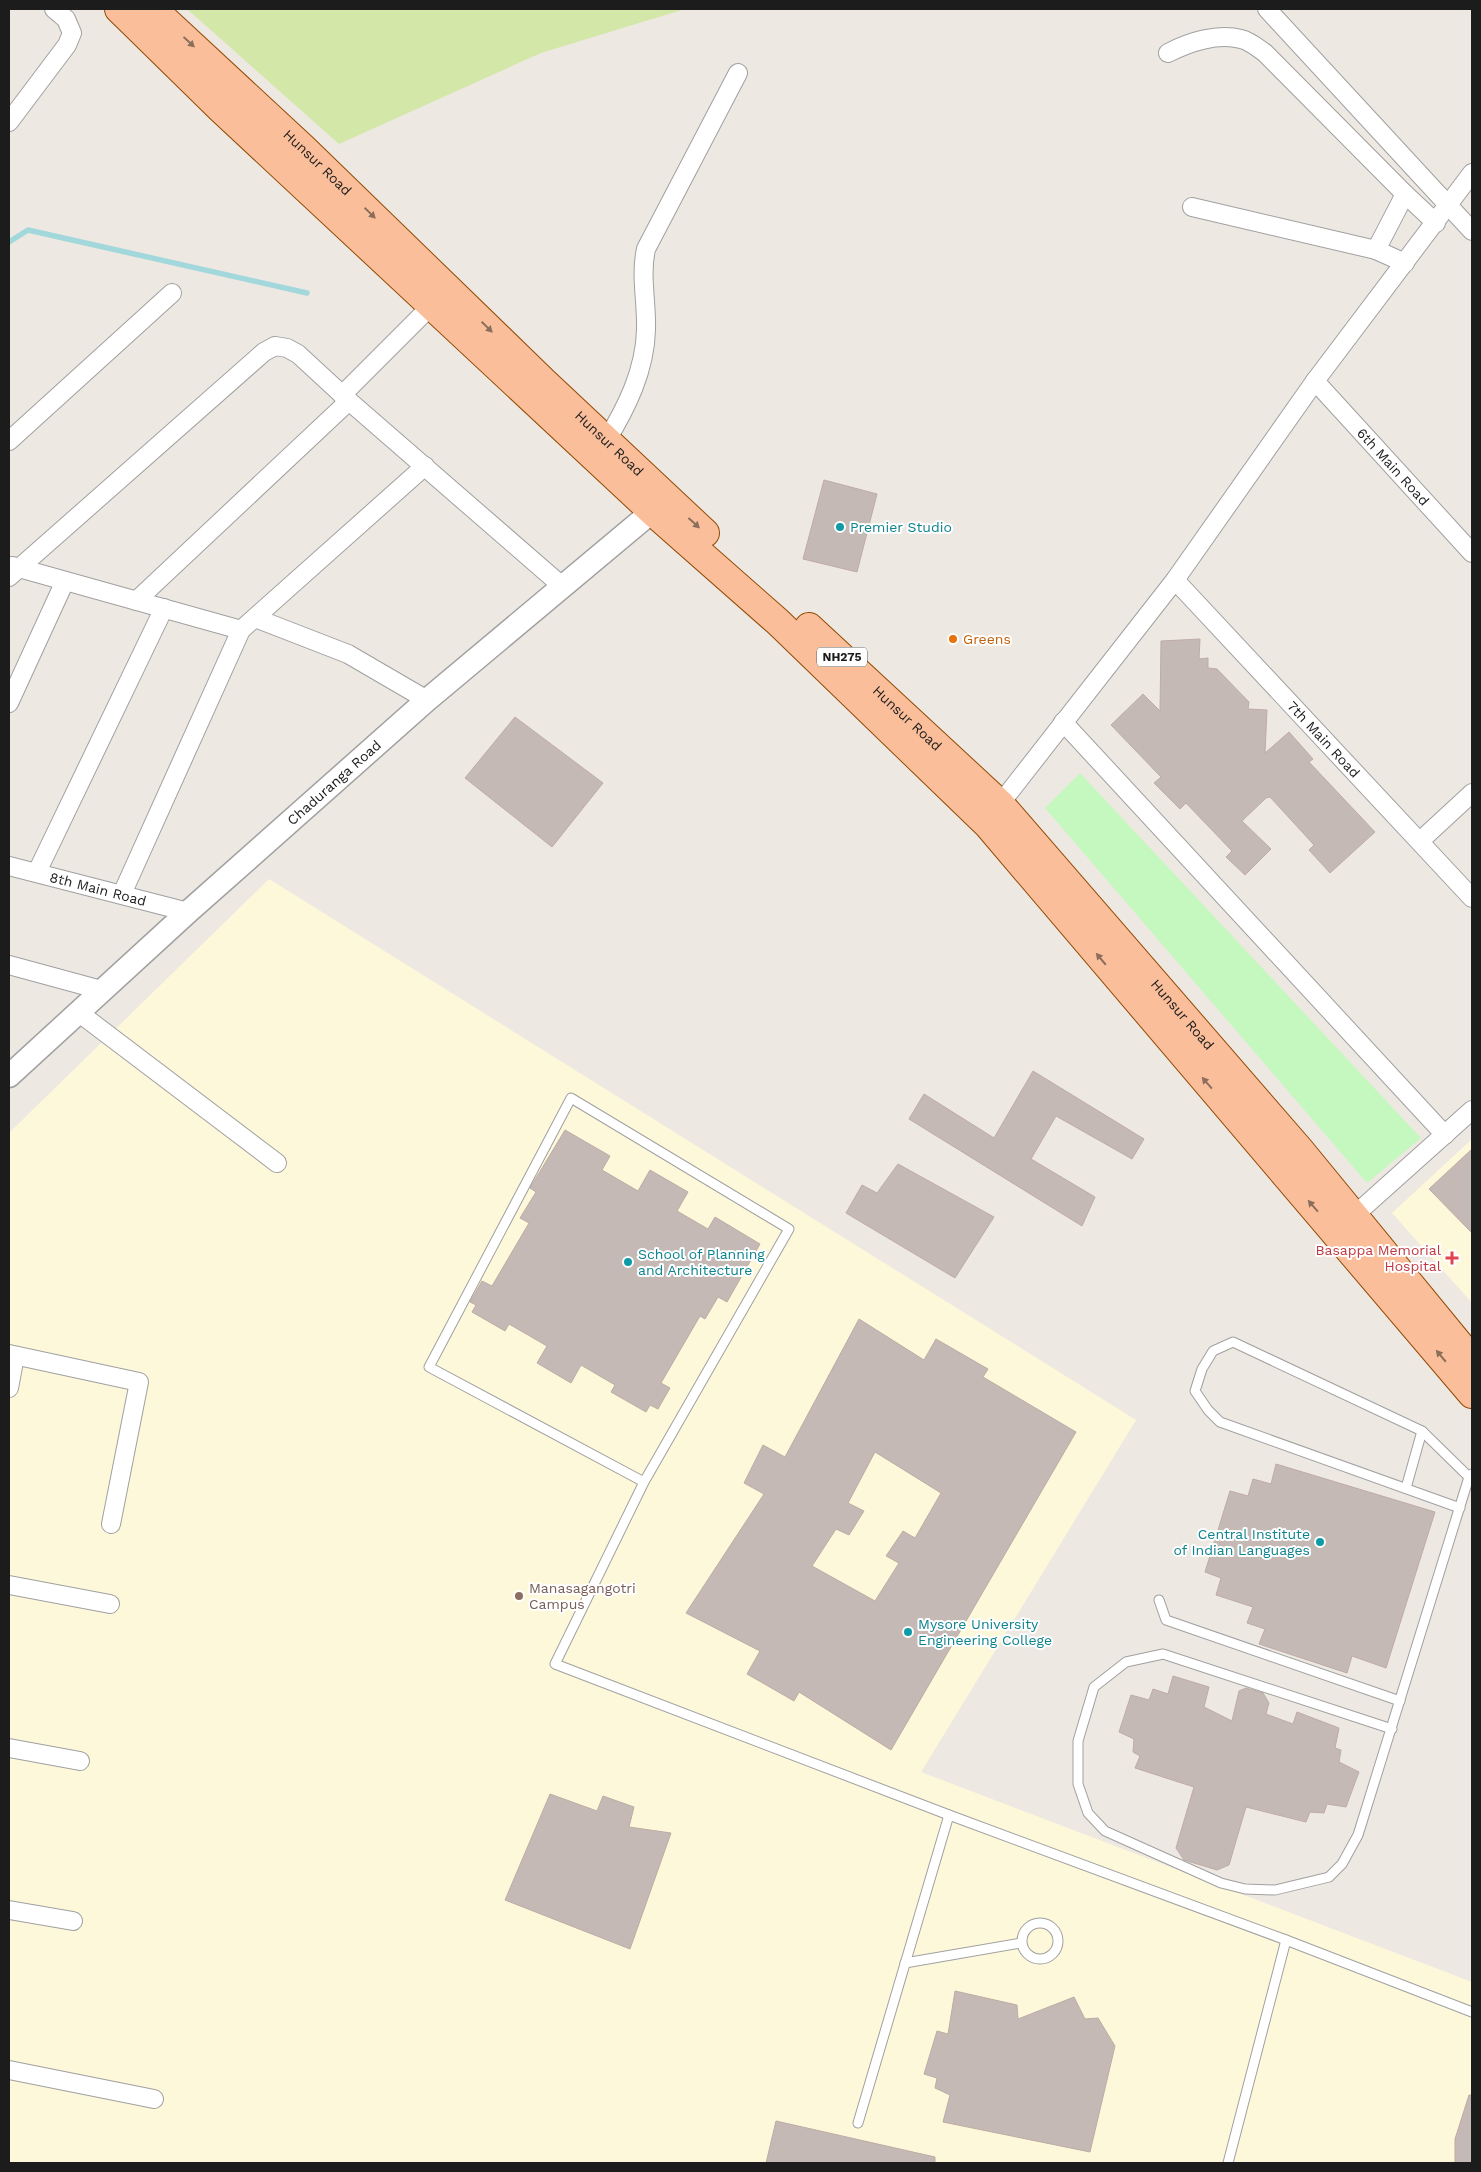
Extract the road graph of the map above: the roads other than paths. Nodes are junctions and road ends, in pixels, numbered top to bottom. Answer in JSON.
{"nodes":[{"id":1,"x":54,"y":9,"type":"edge"},
{"id":2,"x":119,"y":9,"type":"edge"},
{"id":3,"x":153,"y":9,"type":"edge"},
{"id":4,"x":1267,"y":9,"type":"edge"},
{"id":5,"x":1168,"y":53,"type":"dead end"},
{"id":6,"x":738,"y":73,"type":"dead end"},
{"id":7,"x":9,"y":122,"type":"edge"},
{"id":8,"x":1472,"y":173,"type":"edge"},
{"id":9,"x":1405,"y":194,"type":"junction"},
{"id":10,"x":1449,"y":205,"type":"junction"},
{"id":11,"x":1192,"y":207,"type":"dead end"},
{"id":12,"x":1436,"y":222,"type":"junction"},
{"id":13,"x":1472,"y":231,"type":"edge"},
{"id":14,"x":1376,"y":250,"type":"junction"},
{"id":15,"x":1405,"y":263,"type":"junction"},
{"id":16,"x":172,"y":293,"type":"dead end"},
{"id":17,"x":433,"y":304,"type":"junction"},
{"id":18,"x":1315,"y":381,"type":"junction"},
{"id":19,"x":346,"y":398,"type":"junction"},
{"id":20,"x":9,"y":441,"type":"edge"},
{"id":21,"x":606,"y":441,"type":"junction"},
{"id":22,"x":425,"y":466,"type":"junction"},
{"id":23,"x":659,"y":505,"type":"junction"},
{"id":24,"x":1472,"y":553,"type":"edge"},
{"id":25,"x":13,"y":570,"type":"edge"},
{"id":26,"x":1175,"y":580,"type":"junction"},
{"id":27,"x":65,"y":581,"type":"junction"},
{"id":28,"x":562,"y":586,"type":"junction"},
{"id":29,"x":136,"y":601,"type":"junction"},
{"id":30,"x":164,"y":608,"type":"junction"},
{"id":31,"x":255,"y":618,"type":"junction"},
{"id":32,"x":241,"y":630,"type":"junction"},
{"id":33,"x":427,"y":700,"type":"junction"},
{"id":34,"x":9,"y":703,"type":"edge"},
{"id":35,"x":1064,"y":722,"type":"junction"},
{"id":36,"x":1472,"y":793,"type":"edge"},
{"id":37,"x":1000,"y":804,"type":"junction"},
{"id":38,"x":1420,"y":841,"type":"junction"},
{"id":39,"x":9,"y":866,"type":"edge"},
{"id":40,"x":37,"y":872,"type":"junction"},
{"id":41,"x":122,"y":894,"type":"junction"},
{"id":42,"x":1472,"y":898,"type":"edge"},
{"id":43,"x":188,"y":912,"type":"junction"},
{"id":44,"x":9,"y":964,"type":"edge"},
{"id":45,"x":101,"y":990,"type":"junction"},
{"id":46,"x":78,"y":1012,"type":"junction"},
{"id":47,"x":9,"y":1076,"type":"edge"},
{"id":48,"x":1472,"y":1110,"type":"edge"},
{"id":49,"x":1445,"y":1134,"type":"junction"},
{"id":50,"x":277,"y":1163,"type":"dead end"},
{"id":51,"x":1345,"y":1224,"type":"junction"},
{"id":52,"x":12,"y":1355,"type":"edge"},
{"id":53,"x":1472,"y":1360,"type":"edge"},
{"id":54,"x":9,"y":1388,"type":"edge"},
{"id":55,"x":1472,"y":1394,"type":"edge"},
{"id":56,"x":1422,"y":1431,"type":"junction"},
{"id":57,"x":1471,"y":1476,"type":"edge"},
{"id":58,"x":644,"y":1482,"type":"junction"},
{"id":59,"x":1406,"y":1488,"type":"junction"},
{"id":60,"x":1460,"y":1508,"type":"junction"},
{"id":61,"x":111,"y":1524,"type":"dead end"},
{"id":62,"x":9,"y":1585,"type":"edge"},
{"id":63,"x":1159,"y":1600,"type":"dead end"},
{"id":64,"x":110,"y":1604,"type":"dead end"},
{"id":65,"x":1400,"y":1702,"type":"junction"},
{"id":66,"x":1392,"y":1729,"type":"junction"},
{"id":67,"x":9,"y":1748,"type":"edge"},
{"id":68,"x":80,"y":1761,"type":"dead end"},
{"id":69,"x":949,"y":1815,"type":"junction"},
{"id":70,"x":9,"y":1910,"type":"edge"},
{"id":71,"x":73,"y":1922,"type":"dead end"},
{"id":72,"x":1286,"y":1940,"type":"junction"},
{"id":73,"x":1021,"y":1943,"type":"junction"},
{"id":74,"x":905,"y":1963,"type":"junction"},
{"id":75,"x":1472,"y":2012,"type":"edge"},
{"id":76,"x":9,"y":2070,"type":"edge"},
{"id":77,"x":154,"y":2099,"type":"dead end"},
{"id":78,"x":858,"y":2123,"type":"dead end"},
{"id":79,"x":1228,"y":2163,"type":"edge"}],
"edges":[{"from":1,"to":7,"type":"street"},
{"from":2,"to":17,"type":"main road"},
{"from":3,"to":21,"type":"main road","name":"Hunsur Road","number":"NH275","one_way":true},
{"from":4,"to":10,"type":"street"},
{"from":5,"to":9,"type":"street"},
{"from":6,"to":21,"type":"street"},
{"from":8,"to":10,"type":"street"},
{"from":9,"to":12,"type":"street"},
{"from":9,"to":14,"type":"street"},
{"from":10,"to":12,"type":"street"},
{"from":10,"to":13,"type":"street"},
{"from":11,"to":14,"type":"street"},
{"from":12,"to":15,"type":"street"},
{"from":14,"to":15,"type":"street"},
{"from":15,"to":18,"type":"street"},
{"from":16,"to":20,"type":"street"},
{"from":17,"to":19,"type":"street"},
{"from":17,"to":23,"type":"main road"},
{"from":18,"to":24,"type":"street","name":"6th Main Road"},
{"from":18,"to":26,"type":"street"},
{"from":19,"to":22,"type":"street"},
{"from":19,"to":25,"type":"street"},
{"from":19,"to":29,"type":"street"},
{"from":21,"to":23,"type":"main road","name":"Hunsur Road","number":"NH275"},
{"from":22,"to":28,"type":"street"},
{"from":22,"to":31,"type":"street"},
{"from":23,"to":28,"type":"street","name":"Chaduranga Road"},
{"from":23,"to":37,"type":"main road","name":"Hunsur Road","number":"NH275","one_way":true},
{"from":51,"to":23,"type":"main road","one_way":true},
{"from":25,"to":27,"type":"street"},
{"from":26,"to":35,"type":"street"},
{"from":26,"to":38,"type":"street","name":"7th Main Road"},
{"from":27,"to":29,"type":"street"},
{"from":27,"to":34,"type":"street"},
{"from":28,"to":33,"type":"street","name":"Chaduranga Road"},
{"from":29,"to":30,"type":"street"},
{"from":30,"to":32,"type":"street"},
{"from":30,"to":40,"type":"street"},
{"from":31,"to":32,"type":"street"},
{"from":31,"to":33,"type":"street"},
{"from":32,"to":41,"type":"street"},
{"from":33,"to":43,"type":"street","name":"Chaduranga Road"},
{"from":35,"to":37,"type":"street"},
{"from":35,"to":49,"type":"street"},
{"from":36,"to":38,"type":"street"},
{"from":37,"to":51,"type":"main road","name":"Hunsur Road","number":"NH275"},
{"from":38,"to":42,"type":"street","name":"7th Main Road"},
{"from":39,"to":40,"type":"street","name":"8th Main Road"},
{"from":40,"to":41,"type":"street","name":"8th Main Road"},
{"from":41,"to":43,"type":"street","name":"8th Main Road"},
{"from":43,"to":45,"type":"street","name":"Chaduranga Road"},
{"from":44,"to":45,"type":"street"},
{"from":45,"to":46,"type":"street","name":"Chaduranga Road"},
{"from":46,"to":47,"type":"street","name":"Chaduranga Road"},
{"from":46,"to":50,"type":"street"},
{"from":48,"to":49,"type":"street"},
{"from":49,"to":51,"type":"street"},
{"from":51,"to":53,"type":"main road","name":"Hunsur Road","number":"NH275"},
{"from":55,"to":51,"type":"main road","one_way":true},
{"from":52,"to":54,"type":"street"},
{"from":52,"to":61,"type":"street"},
{"from":56,"to":57,"type":"lane"},
{"from":56,"to":59,"type":"lane"},
{"from":56,"to":59,"type":"lane"},
{"from":57,"to":60,"type":"lane"},
{"from":58,"to":58,"type":"lane"},
{"from":58,"to":69,"type":"lane"},
{"from":59,"to":60,"type":"lane"},
{"from":60,"to":65,"type":"lane"},
{"from":62,"to":64,"type":"street"},
{"from":63,"to":65,"type":"lane"},
{"from":65,"to":66,"type":"lane"},
{"from":66,"to":66,"type":"lane"},
{"from":67,"to":68,"type":"street"},
{"from":69,"to":72,"type":"lane"},
{"from":69,"to":74,"type":"lane"},
{"from":70,"to":71,"type":"street"},
{"from":72,"to":75,"type":"lane"},
{"from":72,"to":79,"type":"lane"},
{"from":73,"to":73,"type":"lane"},
{"from":73,"to":74,"type":"lane"},
{"from":74,"to":78,"type":"lane"},
{"from":76,"to":77,"type":"street"}]}
